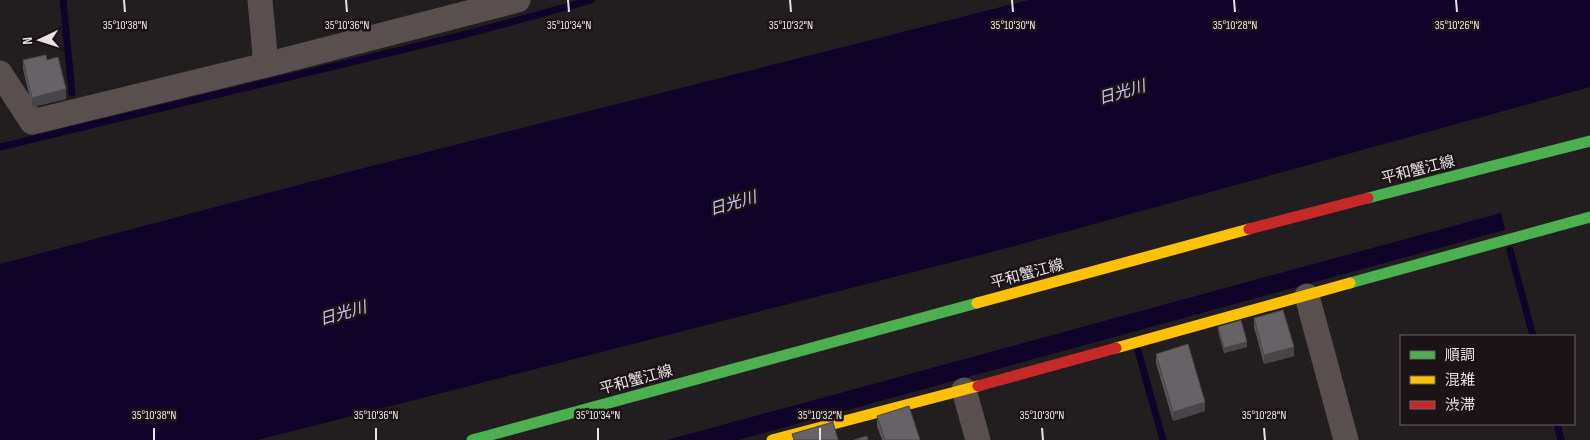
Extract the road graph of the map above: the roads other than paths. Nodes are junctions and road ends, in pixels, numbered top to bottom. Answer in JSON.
{"nodes":[{"id":1,"x":260,"y":0,"type":"edge"},
{"id":2,"x":518,"y":0,"type":"edge"},
{"id":3,"x":266,"y":65,"type":"junction"},
{"id":4,"x":0,"y":72,"type":"edge"},
{"id":5,"x":1590,"y":141,"type":"edge"},
{"id":6,"x":1590,"y":217,"type":"edge"},
{"id":7,"x":1307,"y":296,"type":"junction"},
{"id":8,"x":964,"y":390,"type":"junction"},
{"id":9,"x":472,"y":440,"type":"edge"},
{"id":10,"x":772,"y":440,"type":"edge"},
{"id":11,"x":978,"y":440,"type":"edge"},
{"id":12,"x":1346,"y":440,"type":"edge"}],
"edges":[{"from":1,"to":3,"type":"street"},
{"from":2,"to":3,"type":"street"},
{"from":3,"to":4,"type":"street"},
{"from":5,"to":9,"type":"main road","name":"平和蟹江線"},
{"from":6,"to":7,"type":"main road"},
{"from":7,"to":8,"type":"main road"},
{"from":7,"to":12,"type":"street"},
{"from":8,"to":10,"type":"main road"},
{"from":8,"to":11,"type":"street"}]}
